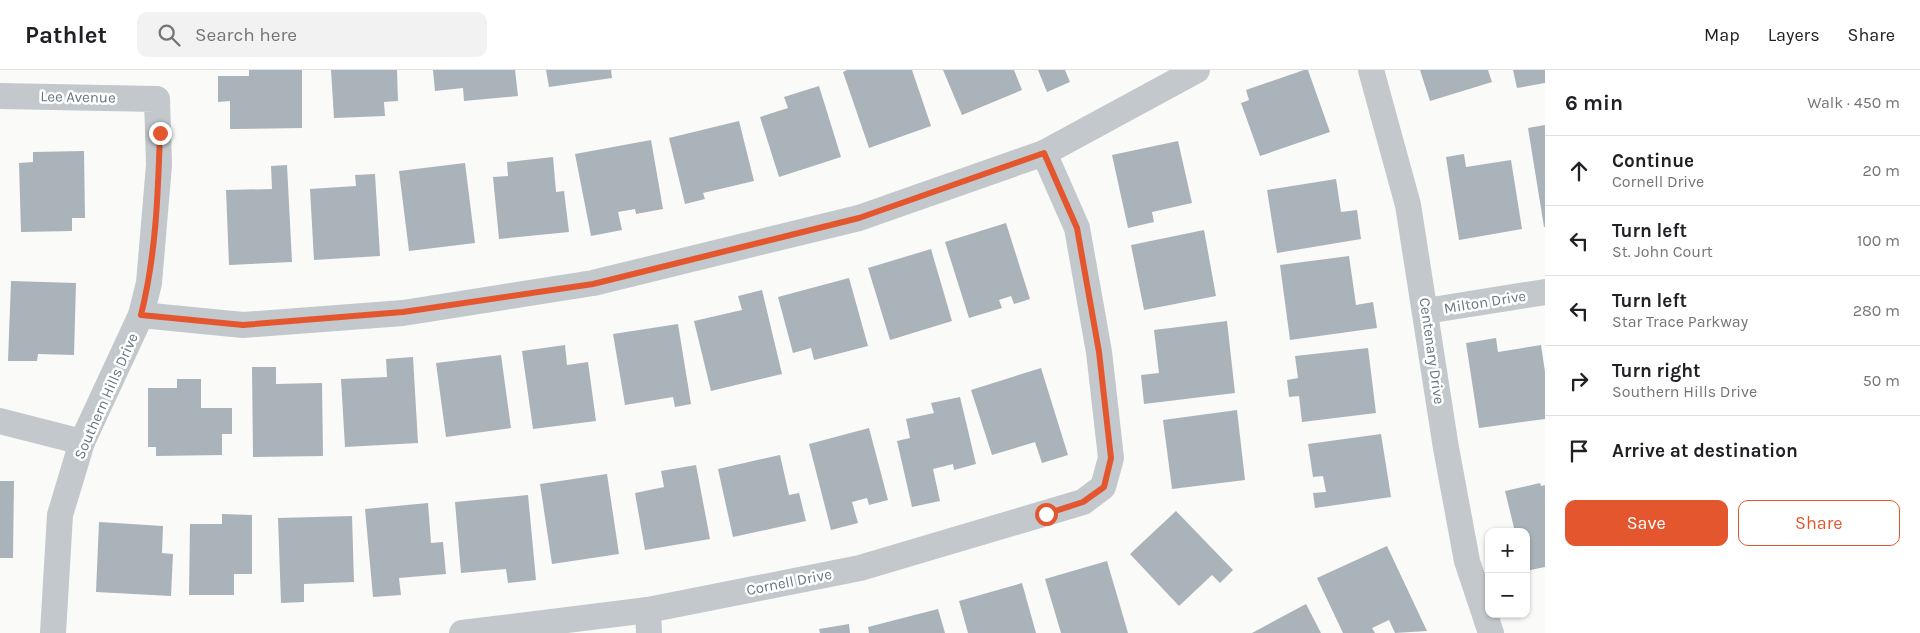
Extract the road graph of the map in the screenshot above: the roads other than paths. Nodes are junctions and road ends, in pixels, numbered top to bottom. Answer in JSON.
{"nodes":[{"id":1,"x":1197,"y":70,"type":"edge"},
{"id":2,"x":1371,"y":70,"type":"edge"},
{"id":3,"x":0,"y":96,"type":"edge"},
{"id":4,"x":157,"y":98,"type":"joint"},
{"id":5,"x":1044,"y":153,"type":"junction"},
{"id":6,"x":1545,"y":292,"type":"edge"},
{"id":7,"x":1426,"y":311,"type":"junction"},
{"id":8,"x":141,"y":315,"type":"junction"},
{"id":9,"x":0,"y":421,"type":"edge"},
{"id":10,"x":82,"y":442,"type":"junction"},
{"id":11,"x":649,"y":622,"type":"edge"},
{"id":12,"x":53,"y":633,"type":"edge"},
{"id":13,"x":462,"y":633,"type":"edge"},
{"id":14,"x":1491,"y":633,"type":"edge"}],
"edges":[{"from":1,"to":5,"type":"street"},
{"from":2,"to":7,"type":"street","name":"Centenary Drive"},
{"from":3,"to":4,"type":"street","name":"Lee Avenue"},
{"from":4,"to":8,"type":"street","name":"Southern Hills Drive"},
{"from":5,"to":8,"type":"street"},
{"from":5,"to":11,"type":"street","name":"Cornell Drive"},
{"from":6,"to":7,"type":"street","name":"Milton Drive"},
{"from":7,"to":14,"type":"street","name":"Centenary Drive"},
{"from":8,"to":10,"type":"street","name":"Southern Hills Drive"},
{"from":9,"to":10,"type":"street"},
{"from":10,"to":12,"type":"street","name":"Southern Hills Drive"},
{"from":11,"to":13,"type":"street","name":"Cornell Drive"}]}
